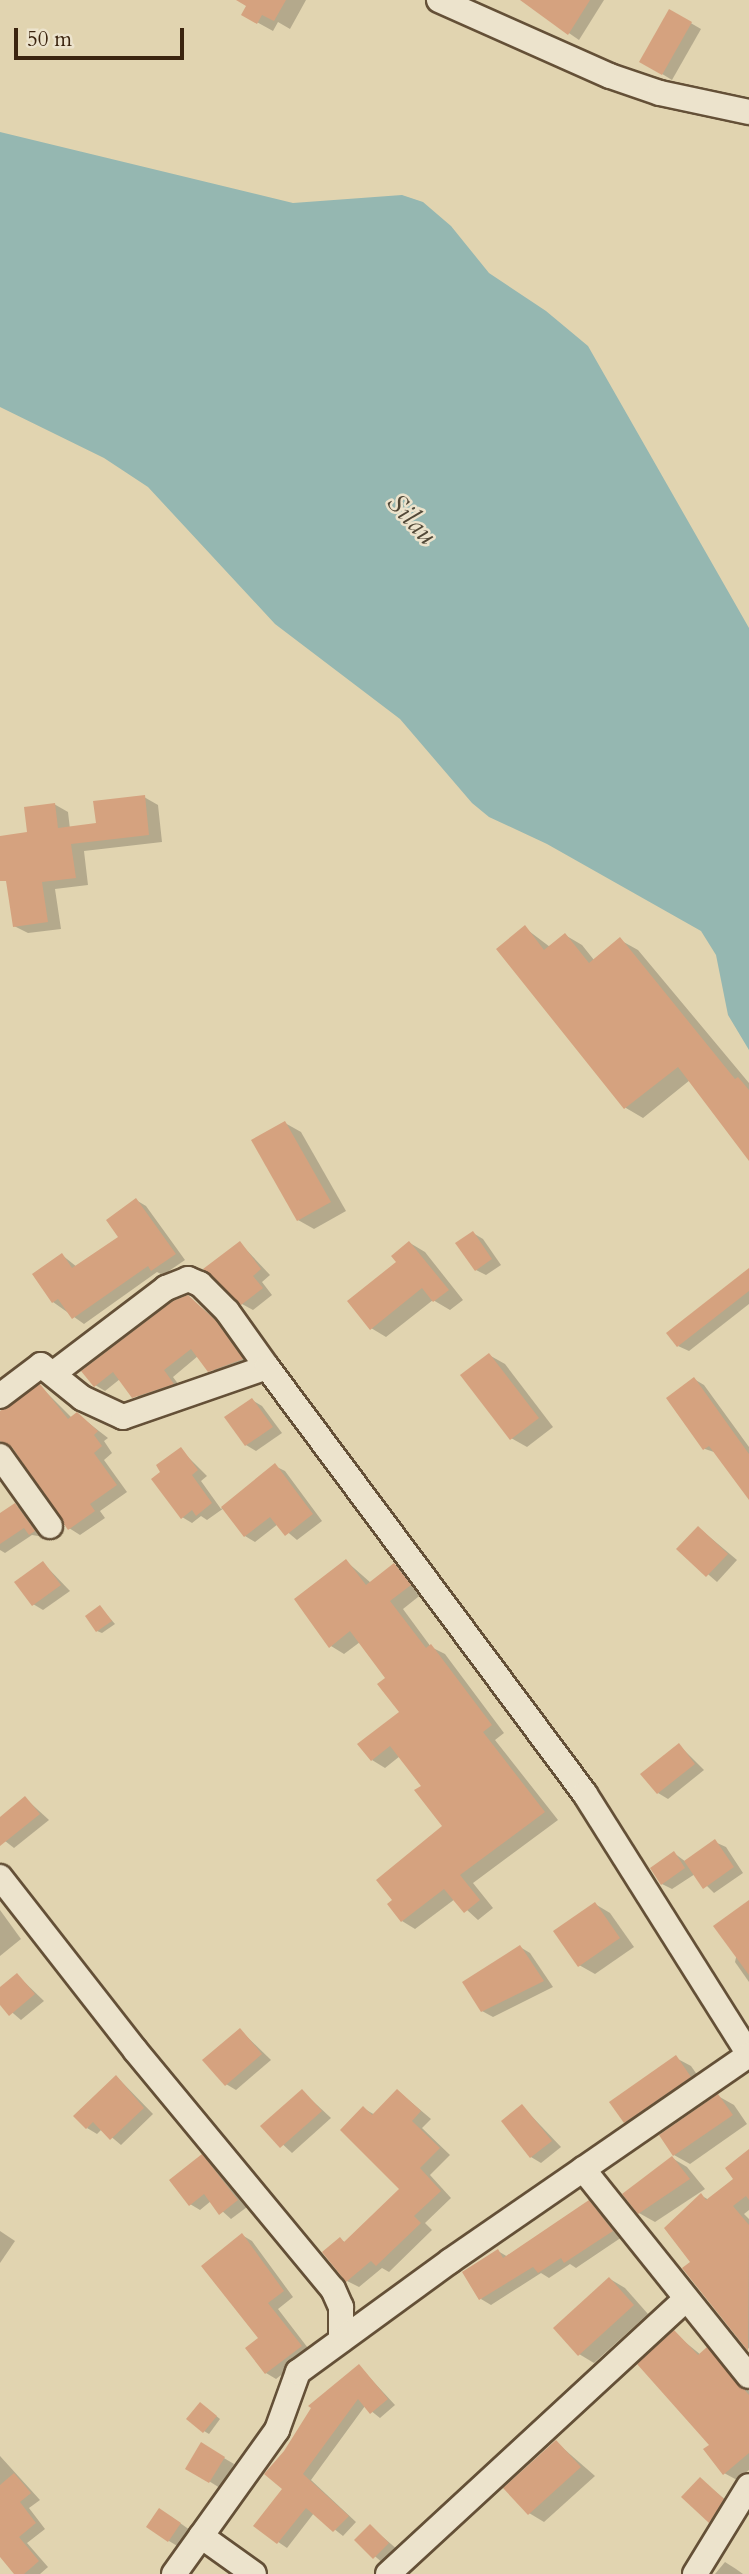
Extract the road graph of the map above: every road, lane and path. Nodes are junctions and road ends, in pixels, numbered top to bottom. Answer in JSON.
{"nodes":[{"id":1,"x":439,"y":0,"type":"edge"},
{"id":2,"x":749,"y":112,"type":"edge"},
{"id":3,"x":267,"y":1367,"type":"junction"},
{"id":4,"x":54,"y":1373,"type":"junction"},
{"id":5,"x":0,"y":1396,"type":"edge"},
{"id":6,"x":0,"y":1457,"type":"edge"},
{"id":7,"x":50,"y":1525,"type":"dead end"},
{"id":8,"x":0,"y":1877,"type":"edge"},
{"id":9,"x":749,"y":2054,"type":"edge"},
{"id":10,"x":583,"y":2169,"type":"junction"},
{"id":11,"x":686,"y":2299,"type":"junction"},
{"id":12,"x":341,"y":2340,"type":"junction"},
{"id":13,"x":749,"y":2376,"type":"edge"},
{"id":14,"x":749,"y":2486,"type":"edge"},
{"id":15,"x":201,"y":2536,"type":"junction"},
{"id":16,"x":174,"y":2574,"type":"edge"},
{"id":17,"x":254,"y":2574,"type":"edge"},
{"id":18,"x":388,"y":2574,"type":"edge"},
{"id":19,"x":695,"y":2574,"type":"edge"}],
"edges":[{"from":1,"to":2,"type":"street"},
{"from":3,"to":4,"type":"street"},
{"from":3,"to":4,"type":"street"},
{"from":3,"to":9,"type":"street"},
{"from":4,"to":5,"type":"street"},
{"from":6,"to":7,"type":"street"},
{"from":8,"to":12,"type":"street"},
{"from":9,"to":10,"type":"street"},
{"from":10,"to":11,"type":"street"},
{"from":10,"to":12,"type":"street"},
{"from":11,"to":13,"type":"street"},
{"from":11,"to":18,"type":"street"},
{"from":12,"to":15,"type":"street"},
{"from":14,"to":19,"type":"street"},
{"from":15,"to":16,"type":"street"},
{"from":15,"to":17,"type":"street"}]}
